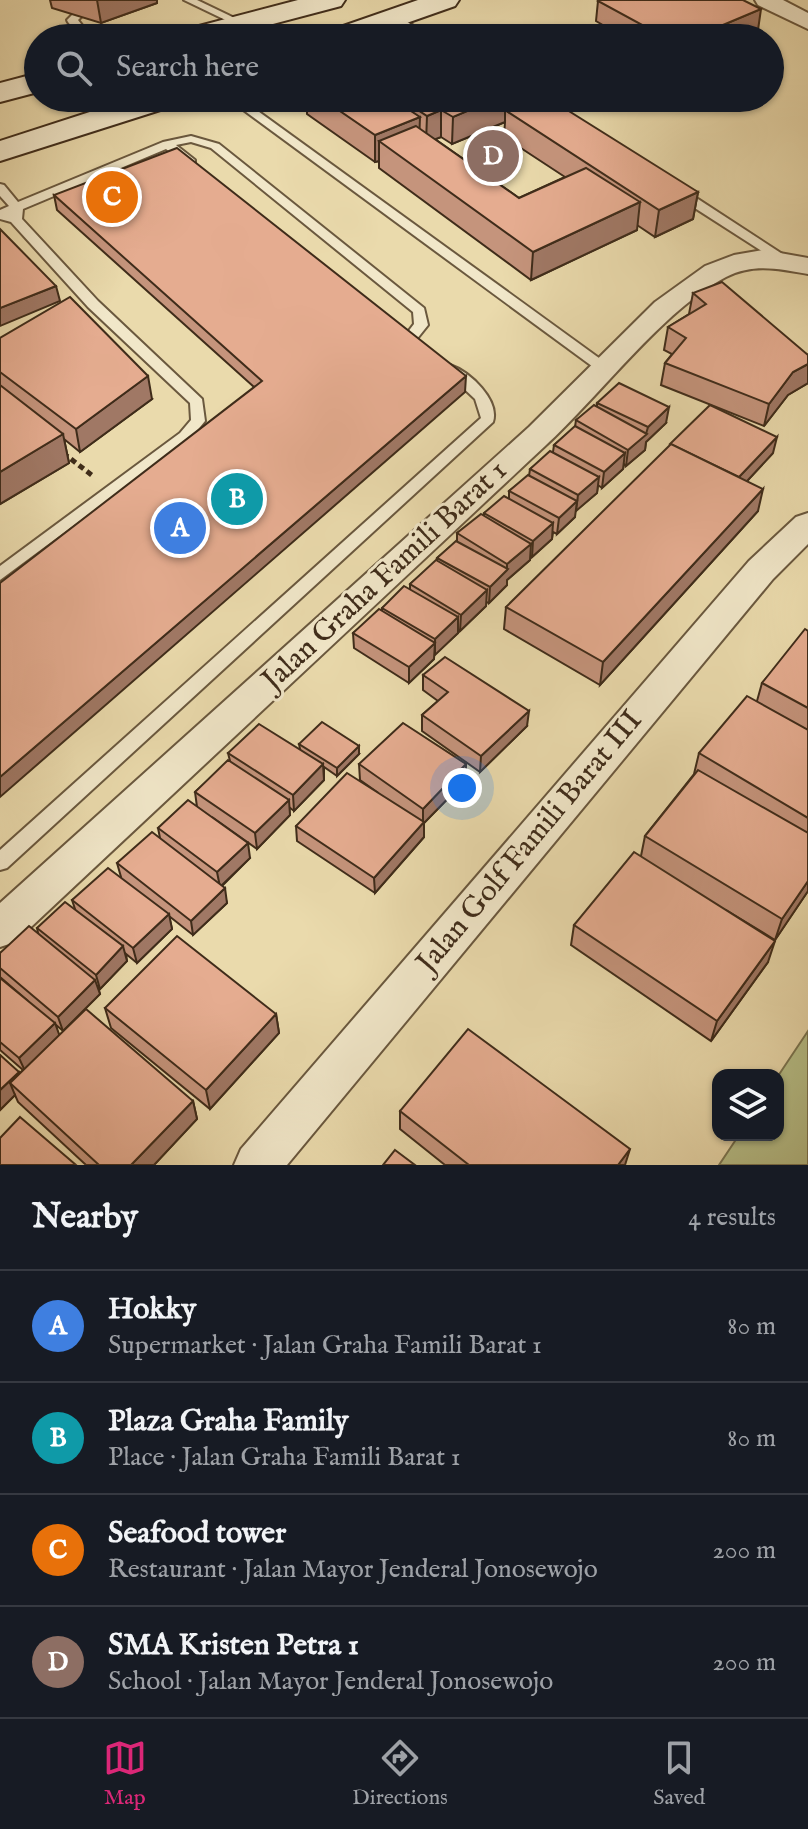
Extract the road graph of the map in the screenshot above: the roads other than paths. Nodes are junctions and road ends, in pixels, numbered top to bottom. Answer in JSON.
{"nodes":[{"id":1,"x":189,"y":0,"type":"edge"},
{"id":2,"x":445,"y":0,"type":"edge"},
{"id":3,"x":766,"y":0,"type":"edge"},
{"id":4,"x":318,"y":2,"type":"edge"},
{"id":5,"x":77,"y":16,"type":"dead end"},
{"id":6,"x":392,"y":17,"type":"junction"},
{"id":7,"x":808,"y":22,"type":"edge"},
{"id":8,"x":75,"y":24,"type":"edge"},
{"id":9,"x":242,"y":24,"type":"joint"},
{"id":10,"x":373,"y":24,"type":"edge"},
{"id":11,"x":404,"y":24,"type":"edge"},
{"id":12,"x":24,"y":86,"type":"edge"},
{"id":13,"x":0,"y":93,"type":"edge"},
{"id":14,"x":121,"y":112,"type":"edge"},
{"id":15,"x":252,"y":112,"type":"edge"},
{"id":16,"x":167,"y":144,"type":"junction"},
{"id":17,"x":0,"y":151,"type":"edge"},
{"id":18,"x":203,"y":172,"type":"edge"},
{"id":19,"x":671,"y":187,"type":"edge"},
{"id":20,"x":0,"y":188,"type":"edge"},
{"id":21,"x":8,"y":214,"type":"edge"},
{"id":22,"x":797,"y":264,"type":"edge"},
{"id":23,"x":605,"y":369,"type":"junction"},
{"id":24,"x":808,"y":525,"type":"edge"},
{"id":25,"x":0,"y":574,"type":"edge"},
{"id":26,"x":0,"y":862,"type":"edge"},
{"id":27,"x":0,"y":929,"type":"edge"},
{"id":28,"x":257,"y":1165,"type":"edge"}],
"edges":[{"from":1,"to":9,"type":"lane"},
{"from":2,"to":6,"type":"main road"},
{"from":3,"to":7,"type":"street"},
{"from":4,"to":9,"type":"main road"},
{"from":5,"to":8,"type":"lane"},
{"from":6,"to":10,"type":"main road"},
{"from":6,"to":11,"type":"lane"},
{"from":12,"to":13,"type":"main road"},
{"from":14,"to":17,"type":"main road"},
{"from":15,"to":23,"type":"lane"},
{"from":16,"to":18,"type":"lane"},
{"from":16,"to":21,"type":"lane"},
{"from":16,"to":26,"type":"lane"},
{"from":19,"to":22,"type":"lane"},
{"from":20,"to":21,"type":"lane"},
{"from":21,"to":25,"type":"lane"},
{"from":22,"to":23,"type":"street","name":"Jalan Graha Famili Barat 1"},
{"from":23,"to":27,"type":"street","name":"Jalan Graha Famili Barat 1"},
{"from":24,"to":28,"type":"street","name":"Jalan Golf Famili Barat III"}]}
